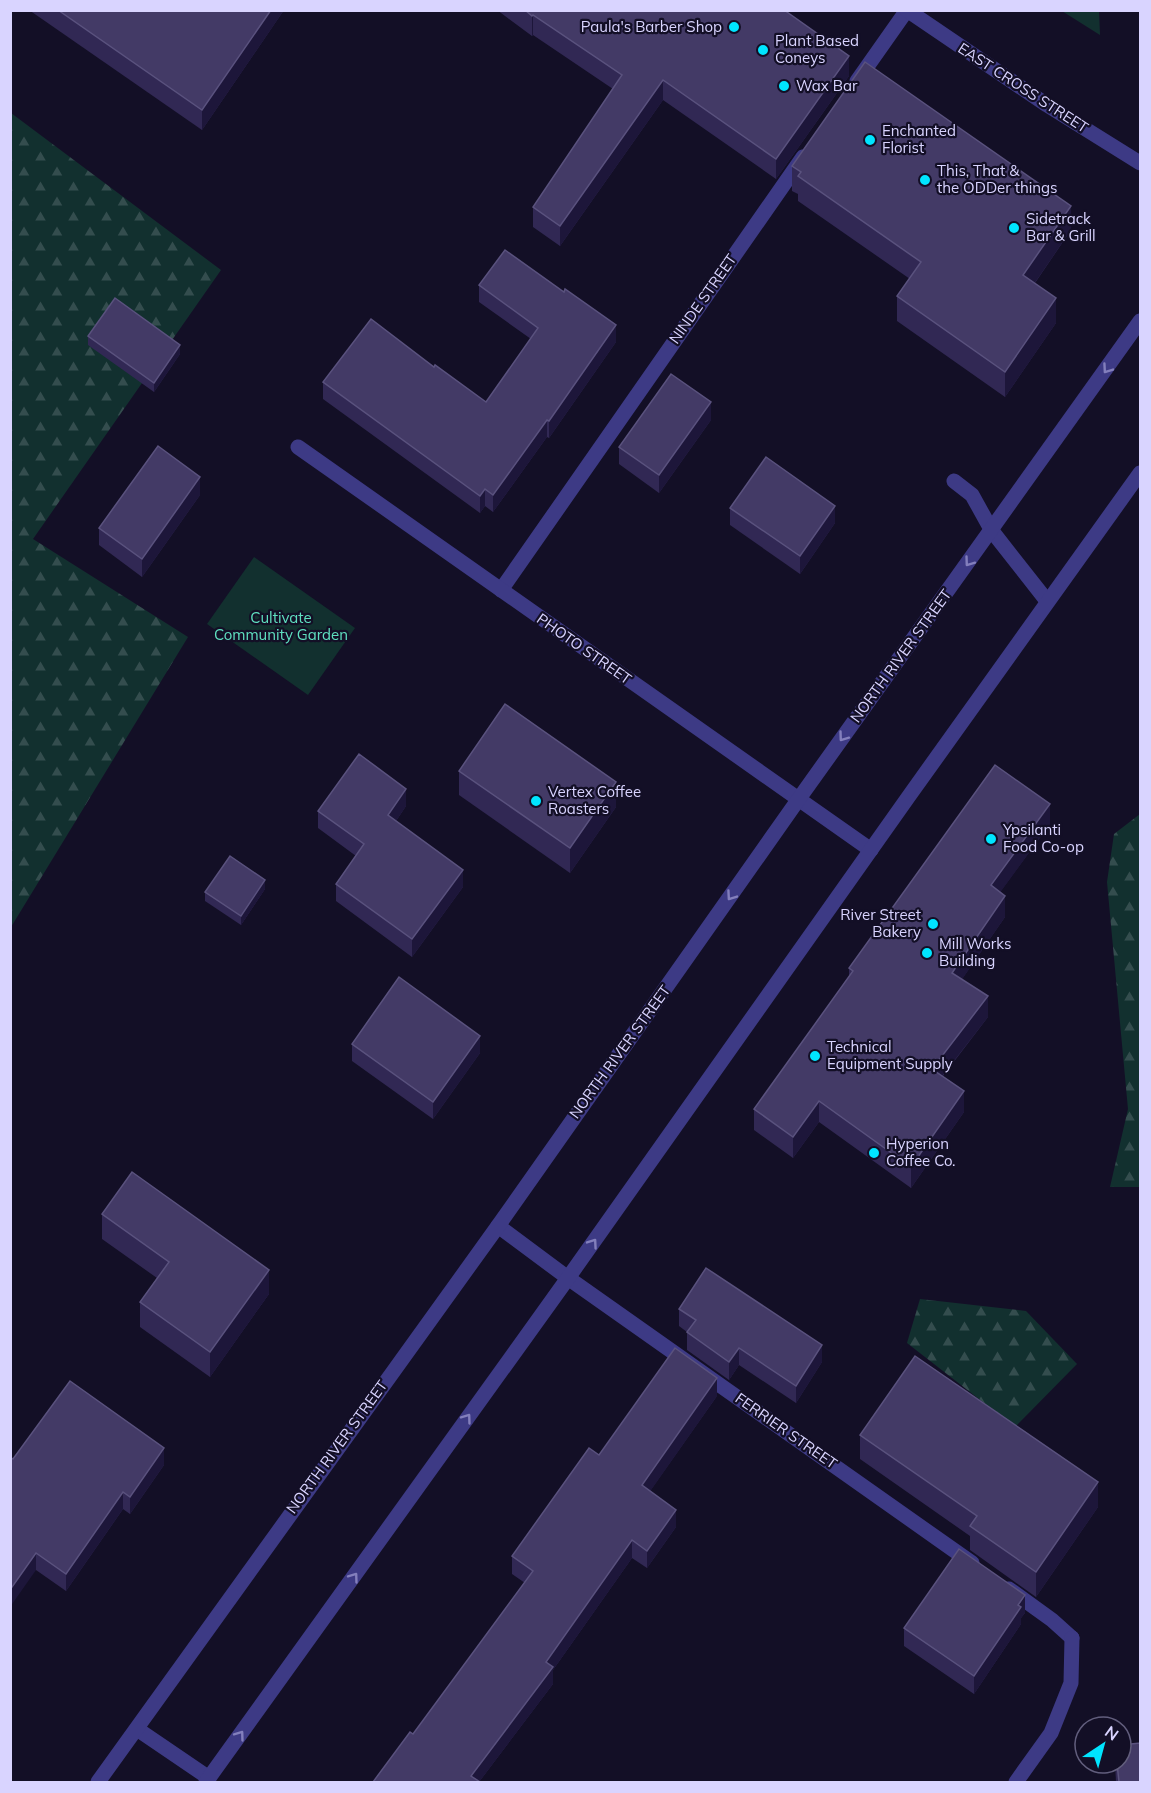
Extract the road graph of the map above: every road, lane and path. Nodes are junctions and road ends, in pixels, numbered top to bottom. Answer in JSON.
{"nodes":[{"id":1,"x":912,"y":12,"type":"edge"},
{"id":2,"x":848,"y":94,"type":"edge"},
{"id":3,"x":814,"y":141,"type":"edge"},
{"id":4,"x":1140,"y":162,"type":"edge"},
{"id":5,"x":1140,"y":321,"type":"edge"},
{"id":6,"x":298,"y":447,"type":"dead end"},
{"id":7,"x":1140,"y":473,"type":"edge"},
{"id":8,"x":954,"y":481,"type":"dead end"},
{"id":9,"x":992,"y":531,"type":"junction"},
{"id":10,"x":501,"y":590,"type":"junction"},
{"id":11,"x":1047,"y":602,"type":"junction"},
{"id":12,"x":798,"y":800,"type":"junction"},
{"id":13,"x":871,"y":850,"type":"junction"},
{"id":14,"x":498,"y":1226,"type":"junction"},
{"id":15,"x":568,"y":1278,"type":"junction"},
{"id":16,"x":136,"y":1729,"type":"junction"},
{"id":17,"x":207,"y":1780,"type":"edge"},
{"id":18,"x":98,"y":1782,"type":"edge"},
{"id":19,"x":1016,"y":1782,"type":"edge"}],
"edges":[{"from":1,"to":2,"type":"street"},
{"from":1,"to":4,"type":"street","name":"EAST CROSS STREET"},
{"from":3,"to":10,"type":"street","name":"NINDE STREET"},
{"from":5,"to":9,"type":"street","name":"NORTH RIVER STREET","one_way":true},
{"from":6,"to":10,"type":"street","name":"PHOTO STREET"},
{"from":7,"to":11,"type":"street"},
{"from":8,"to":9,"type":"street"},
{"from":9,"to":11,"type":"street"},
{"from":9,"to":12,"type":"street","name":"NORTH RIVER STREET","one_way":true},
{"from":10,"to":12,"type":"street","name":"PHOTO STREET"},
{"from":11,"to":13,"type":"street"},
{"from":12,"to":13,"type":"street","name":"PHOTO STREET"},
{"from":12,"to":14,"type":"street","name":"NORTH RIVER STREET","one_way":true},
{"from":15,"to":13,"type":"street","one_way":true},
{"from":14,"to":15,"type":"street","name":"FERRIER STREET"},
{"from":14,"to":16,"type":"street","name":"NORTH RIVER STREET"},
{"from":17,"to":15,"type":"street","one_way":true},
{"from":15,"to":19,"type":"street","name":"FERRIER STREET"},
{"from":16,"to":17,"type":"street"},
{"from":16,"to":18,"type":"street","name":"NORTH RIVER STREET"}]}
